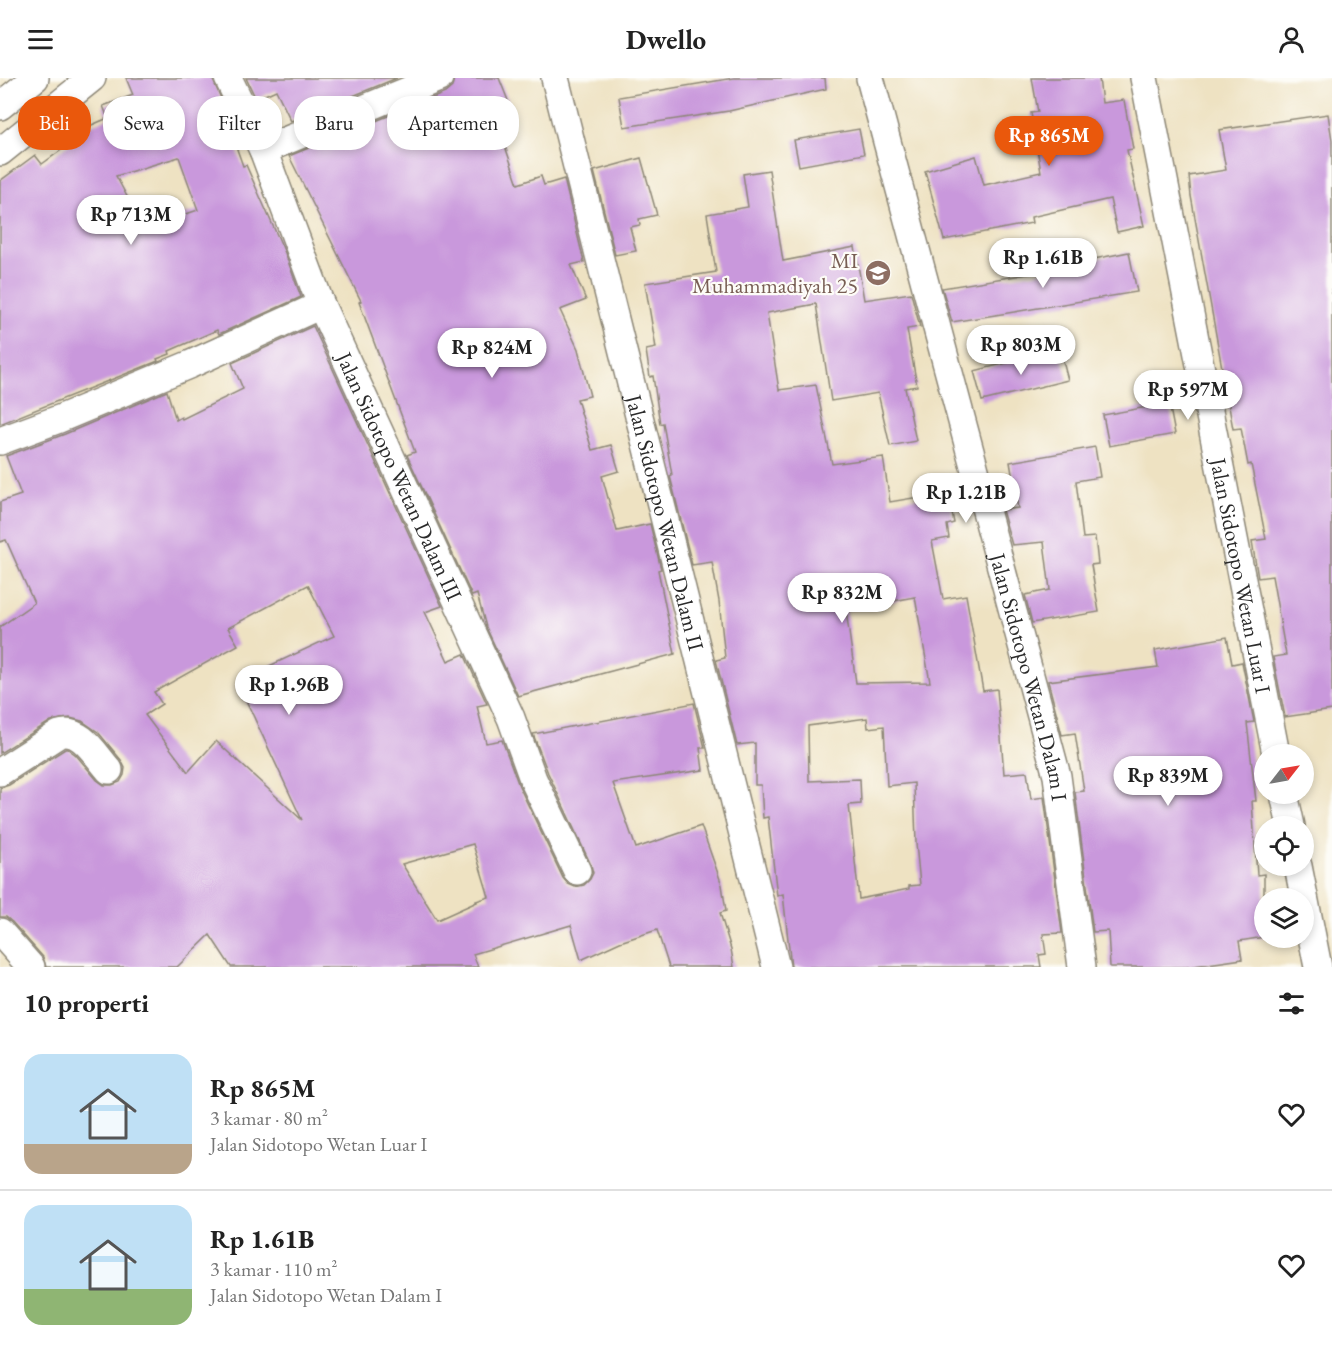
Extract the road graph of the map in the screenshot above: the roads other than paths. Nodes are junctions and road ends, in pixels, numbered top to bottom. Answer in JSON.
{"nodes":[{"id":1,"x":34,"y":78,"type":"edge"},
{"id":2,"x":92,"y":78,"type":"edge"},
{"id":3,"x":228,"y":78,"type":"edge"},
{"id":4,"x":439,"y":78,"type":"edge"},
{"id":5,"x":555,"y":78,"type":"edge"},
{"id":6,"x":870,"y":78,"type":"edge"},
{"id":7,"x":1144,"y":78,"type":"edge"},
{"id":8,"x":237,"y":96,"type":"edge"},
{"id":9,"x":0,"y":106,"type":"edge"},
{"id":10,"x":282,"y":142,"type":"edge"},
{"id":11,"x":263,"y":150,"type":"edge"},
{"id":12,"x":0,"y":152,"type":"edge"},
{"id":13,"x":321,"y":305,"type":"junction"},
{"id":14,"x":0,"y":441,"type":"edge"},
{"id":15,"x":1274,"y":744,"type":"edge"},
{"id":16,"x":108,"y":770,"type":"dead end"},
{"id":17,"x":0,"y":772,"type":"edge"},
{"id":18,"x":577,"y":871,"type":"dead end"},
{"id":19,"x":1300,"y":876,"type":"edge"},
{"id":20,"x":0,"y":932,"type":"edge"},
{"id":21,"x":31,"y":967,"type":"edge"},
{"id":22,"x":776,"y":967,"type":"edge"},
{"id":23,"x":1082,"y":967,"type":"edge"},
{"id":24,"x":1318,"y":967,"type":"edge"}],
"edges":[{"from":1,"to":9,"type":"street"},
{"from":2,"to":12,"type":"street"},
{"from":3,"to":8,"type":"street","name":"Jalan Sidotopo Wetan Dalam III"},
{"from":4,"to":10,"type":"street"},
{"from":5,"to":22,"type":"street","name":"Jalan Sidotopo Wetan Dalam II"},
{"from":6,"to":23,"type":"street","name":"Jalan Sidotopo Wetan Dalam I"},
{"from":7,"to":15,"type":"street","name":"Jalan Sidotopo Wetan Luar I"},
{"from":11,"to":13,"type":"street","name":"Jalan Sidotopo Wetan Dalam III"},
{"from":13,"to":14,"type":"street"},
{"from":13,"to":18,"type":"street","name":"Jalan Sidotopo Wetan Dalam III"},
{"from":16,"to":17,"type":"street"},
{"from":19,"to":24,"type":"street"},
{"from":20,"to":21,"type":"street"}]}
